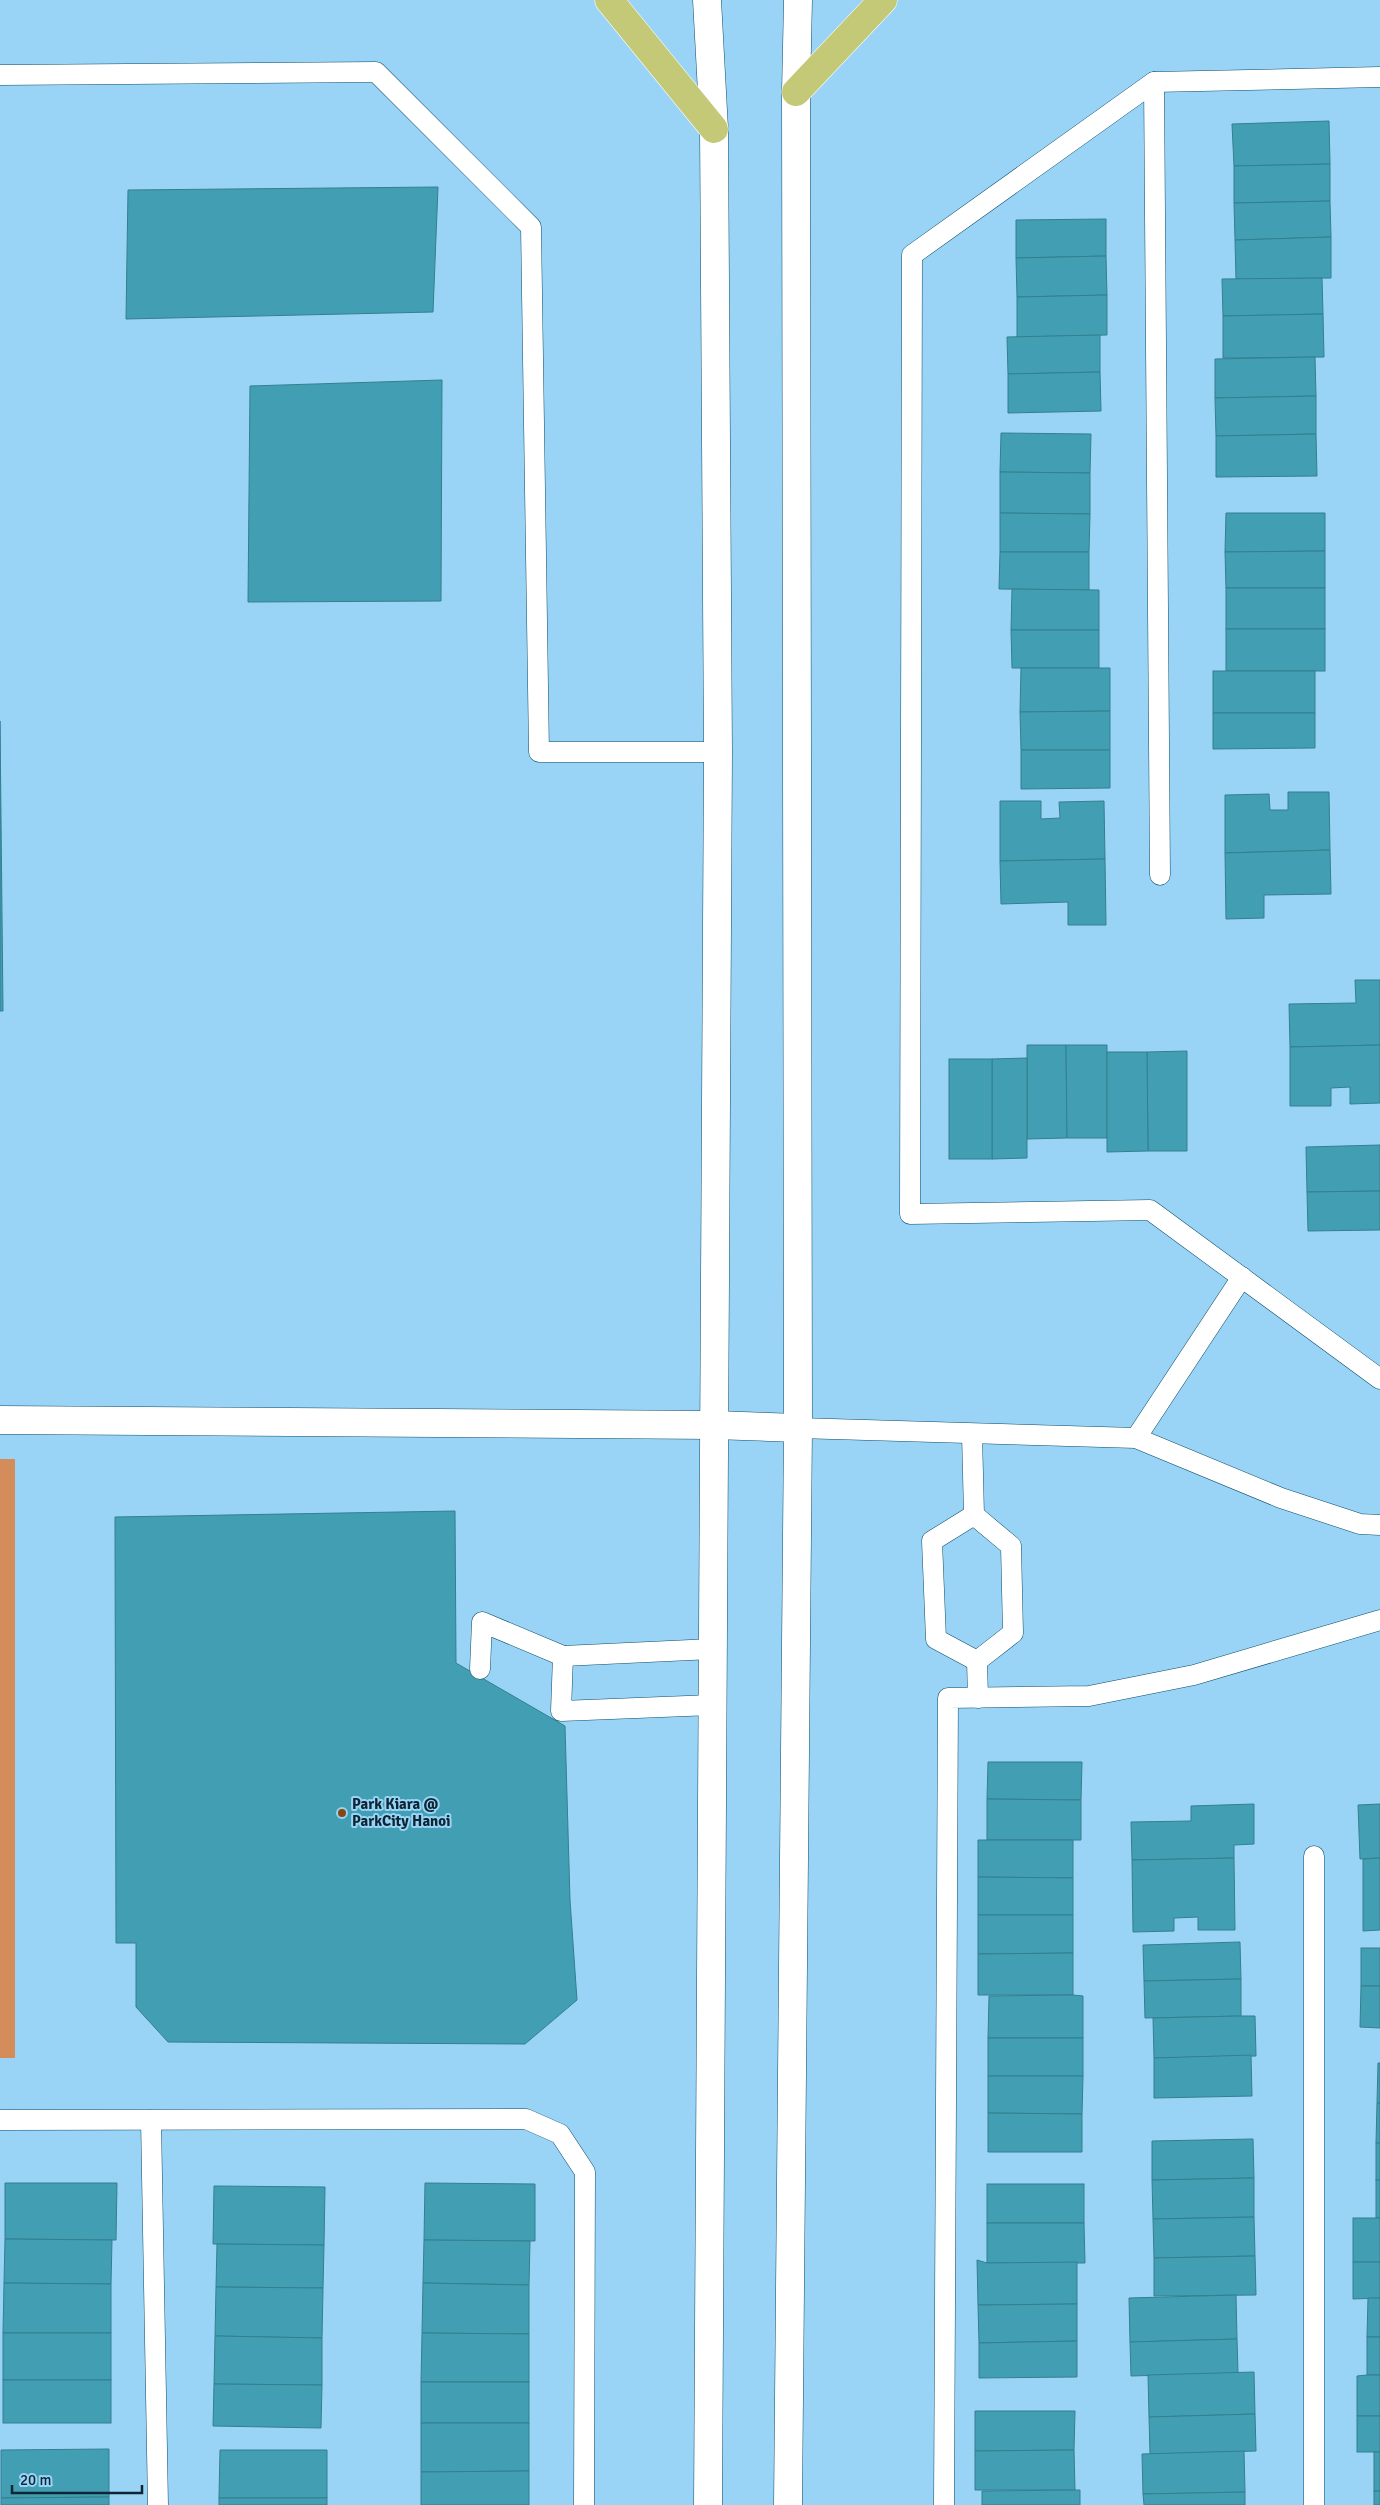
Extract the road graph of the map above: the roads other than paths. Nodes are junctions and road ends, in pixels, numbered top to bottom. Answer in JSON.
{"nodes":[{"id":1,"x":609,"y":0,"type":"edge"},
{"id":2,"x":707,"y":0,"type":"edge"},
{"id":3,"x":798,"y":0,"type":"edge"},
{"id":4,"x":883,"y":0,"type":"edge"},
{"id":5,"x":0,"y":75,"type":"edge"},
{"id":6,"x":1380,"y":76,"type":"edge"},
{"id":7,"x":1154,"y":82,"type":"junction"},
{"id":8,"x":796,"y":92,"type":"junction"},
{"id":9,"x":714,"y":129,"type":"junction"},
{"id":10,"x":718,"y":752,"type":"junction"},
{"id":11,"x":1160,"y":875,"type":"dead end"},
{"id":12,"x":1242,"y":1277,"type":"junction"},
{"id":13,"x":1380,"y":1379,"type":"edge"},
{"id":14,"x":0,"y":1420,"type":"edge"},
{"id":15,"x":714,"y":1425,"type":"junction"},
{"id":16,"x":798,"y":1428,"type":"junction"},
{"id":17,"x":972,"y":1434,"type":"junction"},
{"id":18,"x":1136,"y":1438,"type":"junction"},
{"id":19,"x":974,"y":1515,"type":"junction"},
{"id":20,"x":1380,"y":1525,"type":"edge"},
{"id":21,"x":1380,"y":1620,"type":"edge"},
{"id":22,"x":712,"y":1649,"type":"junction"},
{"id":23,"x":563,"y":1656,"type":"junction"},
{"id":24,"x":977,"y":1661,"type":"junction"},
{"id":25,"x":480,"y":1669,"type":"dead end"},
{"id":26,"x":978,"y":1698,"type":"junction"},
{"id":27,"x":712,"y":1705,"type":"junction"},
{"id":28,"x":1314,"y":1856,"type":"dead end"},
{"id":29,"x":0,"y":2120,"type":"edge"},
{"id":30,"x":151,"y":2120,"type":"junction"},
{"id":31,"x":158,"y":2505,"type":"edge"},
{"id":32,"x":584,"y":2505,"type":"edge"},
{"id":33,"x":708,"y":2505,"type":"edge"},
{"id":34,"x":788,"y":2505,"type":"edge"},
{"id":35,"x":944,"y":2505,"type":"edge"},
{"id":36,"x":1314,"y":2505,"type":"edge"}],
"edges":[{"from":1,"to":9,"type":"main road"},
{"from":2,"to":9,"type":"street"},
{"from":3,"to":8,"type":"street"},
{"from":4,"to":8,"type":"main road"},
{"from":5,"to":10,"type":"lane"},
{"from":6,"to":7,"type":"lane"},
{"from":7,"to":11,"type":"lane"},
{"from":7,"to":12,"type":"lane"},
{"from":8,"to":16,"type":"street"},
{"from":9,"to":10,"type":"street"},
{"from":10,"to":15,"type":"street"},
{"from":12,"to":13,"type":"lane"},
{"from":12,"to":18,"type":"lane"},
{"from":14,"to":15,"type":"street"},
{"from":15,"to":16,"type":"street"},
{"from":15,"to":22,"type":"street"},
{"from":16,"to":17,"type":"lane"},
{"from":16,"to":34,"type":"street"},
{"from":17,"to":18,"type":"lane"},
{"from":17,"to":19,"type":"lane"},
{"from":18,"to":20,"type":"lane"},
{"from":19,"to":24,"type":"lane"},
{"from":19,"to":24,"type":"lane"},
{"from":21,"to":26,"type":"lane"},
{"from":22,"to":23,"type":"lane"},
{"from":22,"to":27,"type":"street"},
{"from":23,"to":25,"type":"lane"},
{"from":23,"to":27,"type":"lane"},
{"from":24,"to":26,"type":"lane"},
{"from":26,"to":35,"type":"lane"},
{"from":27,"to":33,"type":"street"},
{"from":28,"to":36,"type":"lane"},
{"from":29,"to":30,"type":"lane"},
{"from":30,"to":31,"type":"lane"},
{"from":30,"to":32,"type":"lane"}]}
